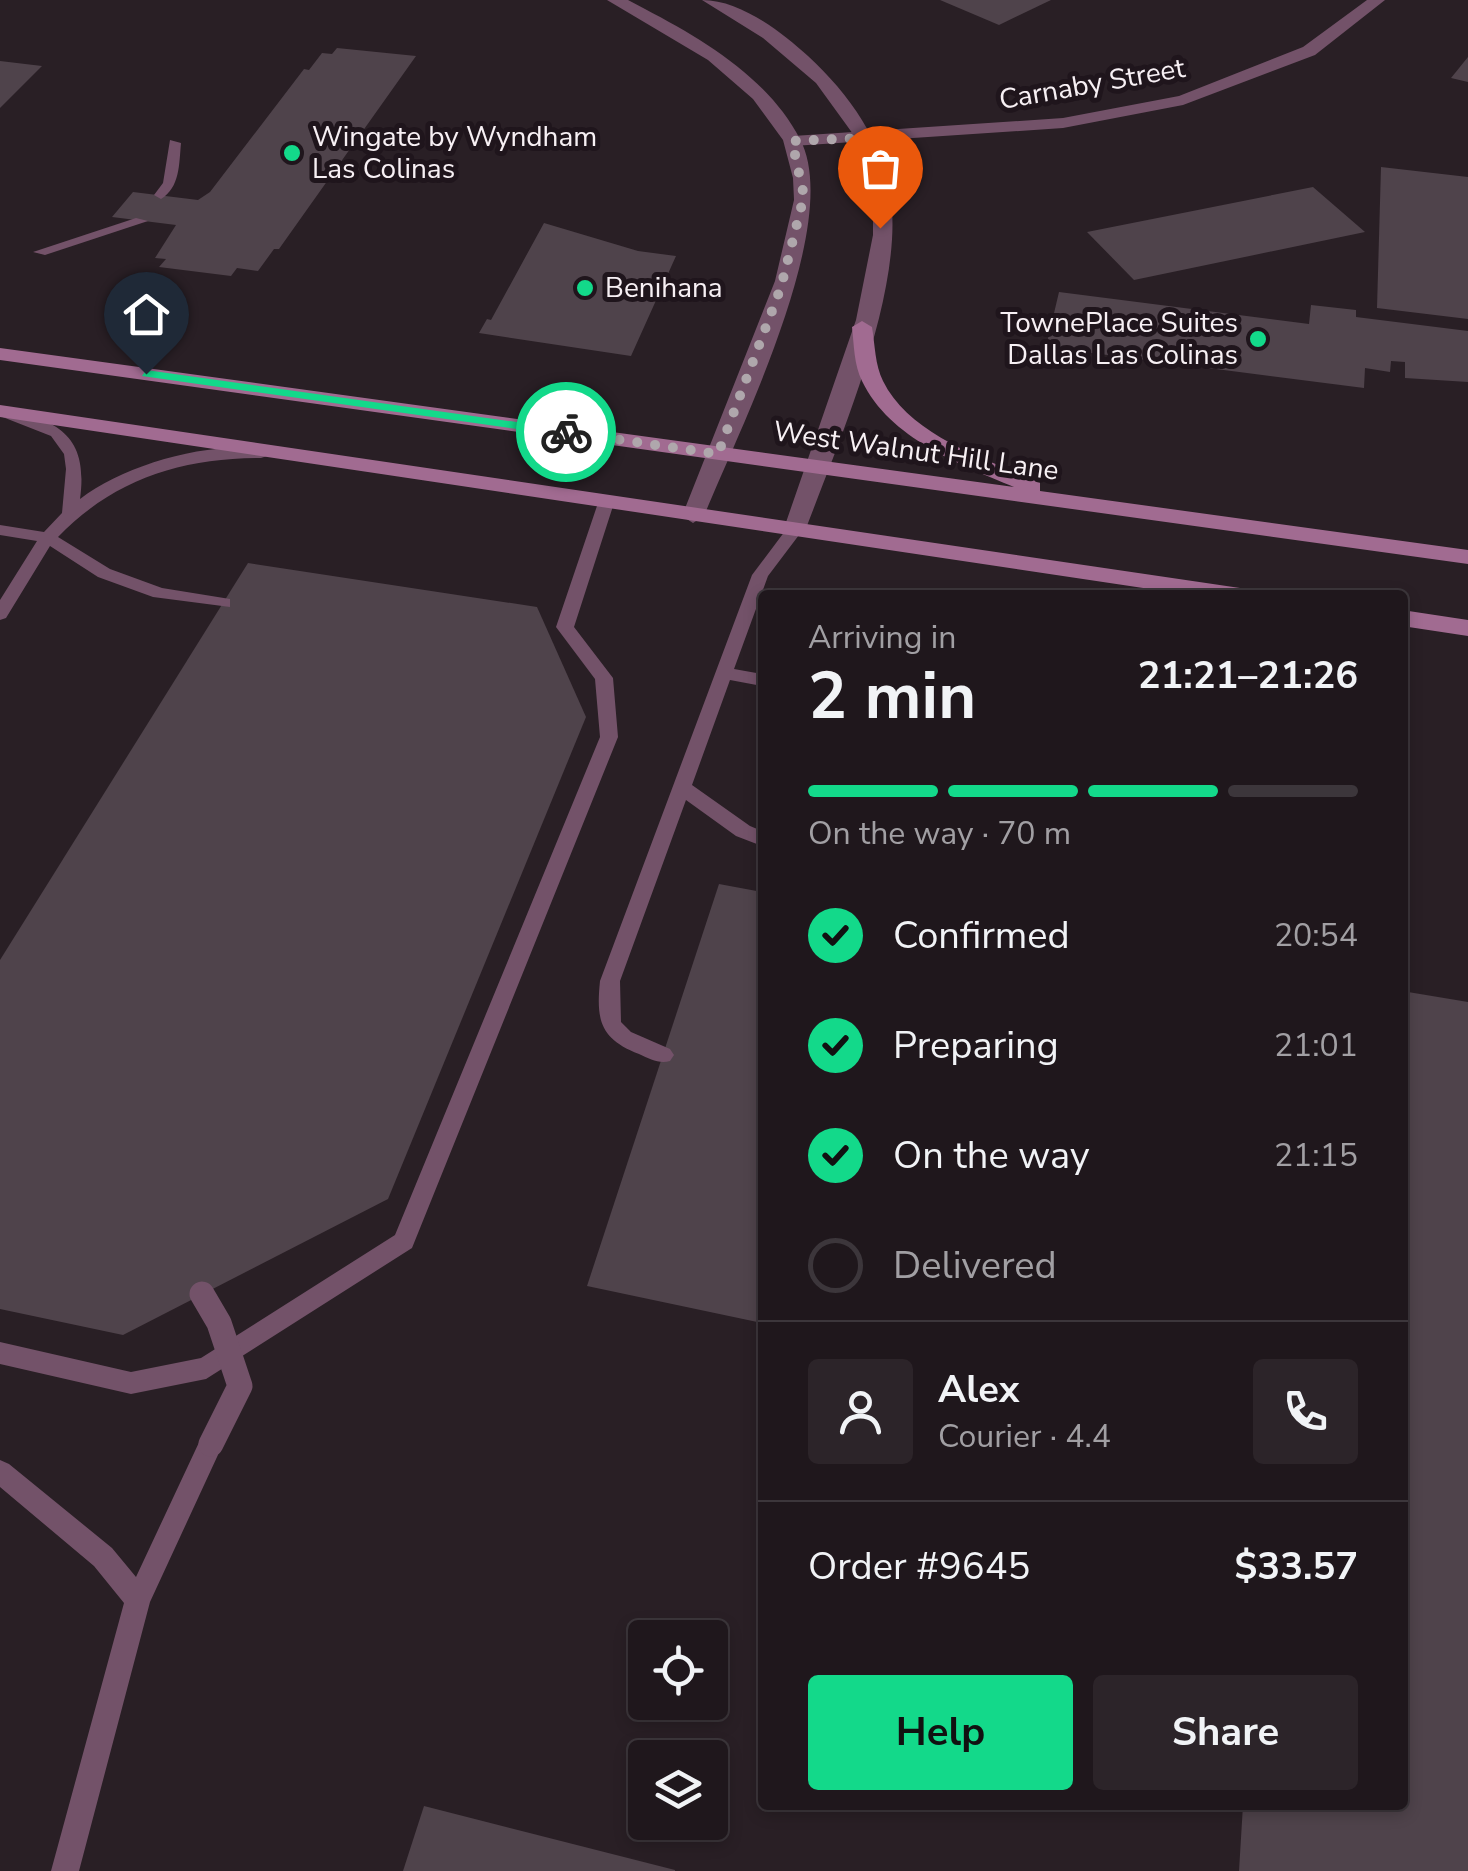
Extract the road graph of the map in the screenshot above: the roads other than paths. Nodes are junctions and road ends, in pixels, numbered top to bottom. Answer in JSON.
{"nodes":[{"id":1,"x":615,"y":0,"type":"edge"},
{"id":2,"x":710,"y":0,"type":"edge"},
{"id":3,"x":1378,"y":0,"type":"edge"},
{"id":4,"x":865,"y":138,"type":"junction"},
{"id":5,"x":792,"y":141,"type":"junction"},
{"id":6,"x":175,"y":143,"type":"dead end"},
{"id":7,"x":161,"y":196,"type":"dead end"},
{"id":8,"x":141,"y":220,"type":"dead end"},
{"id":9,"x":40,"y":252,"type":"dead end"},
{"id":10,"x":862,"y":327,"type":"junction"},
{"id":11,"x":0,"y":354,"type":"edge"},
{"id":12,"x":0,"y":411,"type":"edge"},
{"id":13,"x":718,"y":454,"type":"junction"},
{"id":14,"x":292,"y":455,"type":"junction"},
{"id":15,"x":818,"y":468,"type":"junction"},
{"id":16,"x":606,"y":503,"type":"junction"},
{"id":17,"x":1121,"y":509,"type":"junction"},
{"id":18,"x":70,"y":514,"type":"junction"},
{"id":19,"x":693,"y":516,"type":"junction"},
{"id":20,"x":0,"y":530,"type":"edge"},
{"id":21,"x":794,"y":531,"type":"junction"},
{"id":22,"x":48,"y":538,"type":"junction"},
{"id":23,"x":1468,"y":557,"type":"edge"},
{"id":24,"x":1205,"y":590,"type":"edge"},
{"id":25,"x":224,"y":603,"type":"dead end"},
{"id":26,"x":0,"y":614,"type":"edge"},
{"id":27,"x":1408,"y":619,"type":"edge"},
{"id":28,"x":1468,"y":628,"type":"edge"},
{"id":29,"x":724,"y":673,"type":"junction"},
{"id":30,"x":758,"y":679,"type":"edge"},
{"id":31,"x":682,"y":787,"type":"junction"},
{"id":32,"x":758,"y":837,"type":"edge"},
{"id":33,"x":662,"y":1055,"type":"dead end"},
{"id":34,"x":202,"y":1294,"type":"dead end"},
{"id":35,"x":0,"y":1354,"type":"edge"},
{"id":36,"x":0,"y":1472,"type":"edge"},
{"id":37,"x":138,"y":1600,"type":"junction"},
{"id":38,"x":66,"y":1871,"type":"edge"}],
"edges":[{"from":1,"to":5,"type":"street"},
{"from":2,"to":4,"type":"street"},
{"from":3,"to":4,"type":"street","name":"Carnaby Street"},
{"from":4,"to":5,"type":"street","name":"Carnaby Street"},
{"from":4,"to":10,"type":"street"},
{"from":5,"to":13,"type":"street"},
{"from":6,"to":7,"type":"lane"},
{"from":8,"to":9,"type":"lane"},
{"from":10,"to":15,"type":"street"},
{"from":10,"to":17,"type":"main road"},
{"from":11,"to":13,"type":"main road","name":"West Walnut Hill Lane"},
{"from":12,"to":14,"type":"main road"},
{"from":12,"to":18,"type":"lane"},
{"from":13,"to":15,"type":"main road","name":"West Walnut Hill Lane"},
{"from":13,"to":19,"type":"street"},
{"from":14,"to":16,"type":"main road"},
{"from":14,"to":18,"type":"lane"},
{"from":15,"to":17,"type":"main road","name":"West Walnut Hill Lane"},
{"from":15,"to":21,"type":"street"},
{"from":16,"to":19,"type":"main road"},
{"from":16,"to":35,"type":"lane"},
{"from":17,"to":23,"type":"main road","name":"West Walnut Hill Lane"},
{"from":18,"to":22,"type":"lane"},
{"from":19,"to":21,"type":"main road"},
{"from":20,"to":22,"type":"lane"},
{"from":21,"to":24,"type":"main road"},
{"from":21,"to":29,"type":"lane"},
{"from":22,"to":25,"type":"lane"},
{"from":22,"to":26,"type":"lane"},
{"from":27,"to":28,"type":"main road"},
{"from":29,"to":30,"type":"lane"},
{"from":29,"to":31,"type":"lane"},
{"from":31,"to":32,"type":"lane"},
{"from":31,"to":33,"type":"lane"},
{"from":34,"to":37,"type":"lane","bridge":true},
{"from":36,"to":37,"type":"lane"},
{"from":37,"to":38,"type":"lane"}]}
